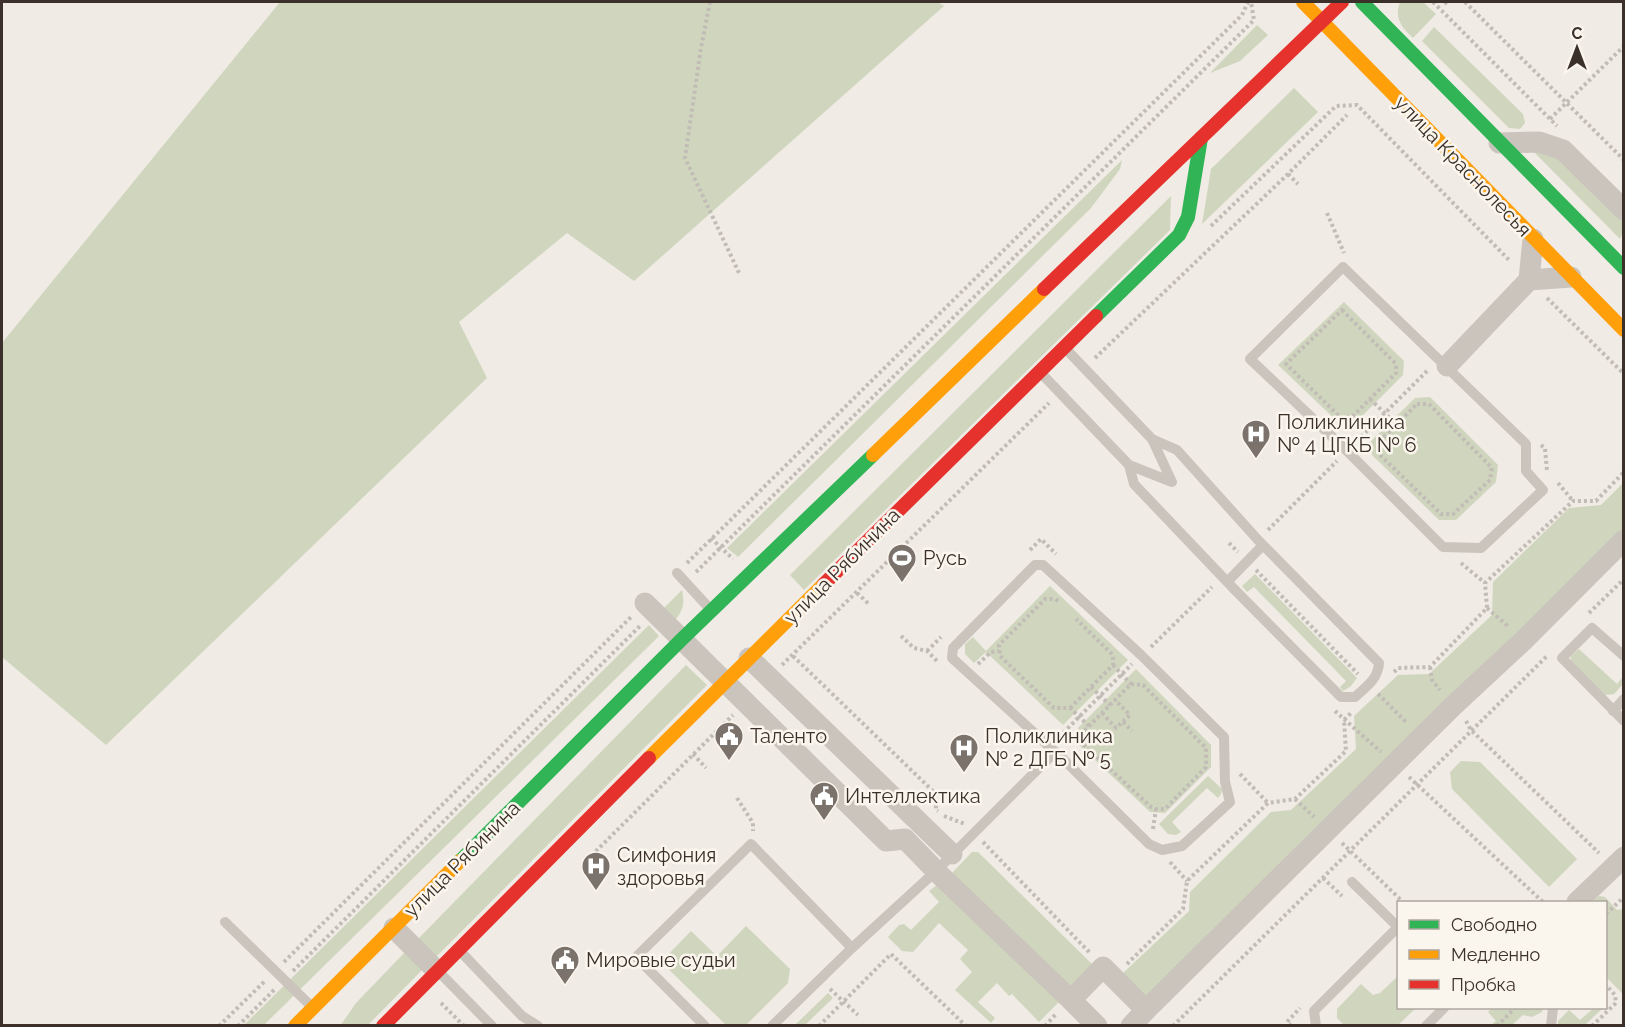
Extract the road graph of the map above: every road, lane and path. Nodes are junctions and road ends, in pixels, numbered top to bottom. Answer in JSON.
{"nodes":[{"id":1,"x":710,"y":2,"type":"edge"},
{"id":2,"x":1250,"y":2,"type":"edge"},
{"id":3,"x":1303,"y":2,"type":"edge"},
{"id":4,"x":1342,"y":2,"type":"edge"},
{"id":5,"x":1433,"y":2,"type":"edge"},
{"id":6,"x":1444,"y":2,"type":"edge"},
{"id":7,"x":1465,"y":2,"type":"edge"},
{"id":8,"x":1371,"y":5,"type":"edge"},
{"id":9,"x":1449,"y":6,"type":"dead end"},
{"id":10,"x":1322,"y":21,"type":"junction"},
{"id":11,"x":1623,"y":46,"type":"edge"},
{"id":12,"x":1566,"y":103,"type":"junction"},
{"id":13,"x":1357,"y":105,"type":"dead end"},
{"id":14,"x":1347,"y":115,"type":"dead end"},
{"id":15,"x":1550,"y":119,"type":"junction"},
{"id":16,"x":1558,"y":127,"type":"dead end"},
{"id":17,"x":1201,"y":138,"type":"junction"},
{"id":18,"x":1499,"y":143,"type":"junction"},
{"id":19,"x":1623,"y":160,"type":"edge"},
{"id":20,"x":1288,"y":174,"type":"junction"},
{"id":21,"x":1298,"y":184,"type":"dead end"},
{"id":22,"x":1623,"y":210,"type":"edge"},
{"id":23,"x":1533,"y":239,"type":"junction"},
{"id":24,"x":1623,"y":268,"type":"edge"},
{"id":25,"x":740,"y":276,"type":"dead end"},
{"id":26,"x":1571,"y":277,"type":"junction"},
{"id":27,"x":1529,"y":280,"type":"junction"},
{"id":28,"x":1623,"y":330,"type":"edge"},
{"id":29,"x":1064,"y":347,"type":"junction"},
{"id":30,"x":1447,"y":366,"type":"junction"},
{"id":31,"x":1084,"y":369,"type":"junction"},
{"id":32,"x":1039,"y":371,"type":"junction"},
{"id":33,"x":1623,"y":374,"type":"edge"},
{"id":34,"x":1060,"y":392,"type":"junction"},
{"id":35,"x":1370,"y":399,"type":"junction"},
{"id":36,"x":1397,"y":424,"type":"junction"},
{"id":37,"x":1152,"y":439,"type":"junction"},
{"id":38,"x":1347,"y":451,"type":"junction"},
{"id":39,"x":1129,"y":465,"type":"junction"},
{"id":40,"x":1623,"y":472,"type":"edge"},
{"id":41,"x":1623,"y":540,"type":"edge"},
{"id":42,"x":1261,"y":542,"type":"junction"},
{"id":43,"x":1229,"y":543,"type":"dead end"},
{"id":44,"x":1247,"y":562,"type":"junction"},
{"id":45,"x":676,"y":573,"type":"joint"},
{"id":46,"x":1623,"y":579,"type":"edge"},
{"id":47,"x":1228,"y":581,"type":"junction"},
{"id":48,"x":685,"y":582,"type":"junction"},
{"id":49,"x":857,"y":593,"type":"junction"},
{"id":50,"x":870,"y":605,"type":"dead end"},
{"id":51,"x":1063,"y":607,"type":"dead end"},
{"id":52,"x":650,"y":608,"type":"junction"},
{"id":53,"x":712,"y":611,"type":"junction"},
{"id":54,"x":1072,"y":615,"type":"dead end"},
{"id":55,"x":1587,"y":615,"type":"dead end"},
{"id":56,"x":682,"y":639,"type":"junction"},
{"id":57,"x":1550,"y":653,"type":"dead end"},
{"id":58,"x":792,"y":655,"type":"junction"},
{"id":59,"x":1623,"y":656,"type":"edge"},
{"id":60,"x":749,"y":658,"type":"junction"},
{"id":61,"x":1113,"y":665,"type":"junction"},
{"id":62,"x":769,"y":678,"type":"junction"},
{"id":63,"x":726,"y":682,"type":"junction"},
{"id":64,"x":1131,"y":684,"type":"junction"},
{"id":65,"x":1091,"y":687,"type":"junction"},
{"id":66,"x":1372,"y":688,"type":"junction"},
{"id":67,"x":1623,"y":699,"type":"edge"},
{"id":68,"x":1115,"y":700,"type":"junction"},
{"id":69,"x":746,"y":702,"type":"junction"},
{"id":70,"x":1110,"y":705,"type":"junction"},
{"id":71,"x":1070,"y":708,"type":"junction"},
{"id":72,"x":1613,"y":711,"type":"junction"},
{"id":73,"x":1102,"y":713,"type":"junction"},
{"id":74,"x":1623,"y":721,"type":"edge"},
{"id":75,"x":1123,"y":722,"type":"junction"},
{"id":76,"x":1089,"y":726,"type":"junction"},
{"id":77,"x":1471,"y":730,"type":"junction"},
{"id":78,"x":1132,"y":731,"type":"dead end"},
{"id":79,"x":1421,"y":738,"type":"junction"},
{"id":80,"x":1055,"y":752,"type":"junction"},
{"id":81,"x":693,"y":754,"type":"junction"},
{"id":82,"x":1444,"y":759,"type":"junction"},
{"id":83,"x":706,"y":768,"type":"dead end"},
{"id":84,"x":1417,"y":784,"type":"junction"},
{"id":85,"x":737,"y":798,"type":"dead end"},
{"id":86,"x":1295,"y":799,"type":"junction"},
{"id":87,"x":1329,"y":830,"type":"junction"},
{"id":88,"x":753,"y":831,"type":"junction"},
{"id":89,"x":974,"y":832,"type":"junction"},
{"id":90,"x":745,"y":839,"type":"dead end"},
{"id":91,"x":761,"y":839,"type":"dead end"},
{"id":92,"x":1349,"y":851,"type":"junction"},
{"id":93,"x":952,"y":854,"type":"junction"},
{"id":94,"x":1621,"y":860,"type":"edge"},
{"id":95,"x":578,"y":868,"type":"dead end"},
{"id":96,"x":936,"y":871,"type":"junction"},
{"id":97,"x":1323,"y":878,"type":"junction"},
{"id":98,"x":1352,"y":882,"type":"dead end"},
{"id":99,"x":1623,"y":897,"type":"edge"},
{"id":100,"x":1346,"y":900,"type":"dead end"},
{"id":101,"x":1401,"y":901,"type":"edge"},
{"id":102,"x":1541,"y":901,"type":"edge"},
{"id":103,"x":1579,"y":901,"type":"edge"},
{"id":104,"x":1607,"y":912,"type":"edge"},
{"id":105,"x":225,"y":922,"type":"dead end"},
{"id":106,"x":1397,"y":926,"type":"edge"},
{"id":107,"x":394,"y":928,"type":"junction"},
{"id":108,"x":1397,"y":928,"type":"edge"},
{"id":109,"x":458,"y":948,"type":"junction"},
{"id":110,"x":852,"y":948,"type":"junction"},
{"id":111,"x":275,"y":970,"type":"junction"},
{"id":112,"x":436,"y":970,"type":"junction"},
{"id":113,"x":1108,"y":972,"type":"junction"},
{"id":114,"x":284,"y":980,"type":"junction"},
{"id":115,"x":827,"y":985,"type":"dead end"},
{"id":116,"x":1607,"y":987,"type":"edge"},
{"id":117,"x":455,"y":989,"type":"junction"},
{"id":118,"x":1071,"y":1000,"type":"junction"},
{"id":119,"x":844,"y":1002,"type":"junction"},
{"id":120,"x":441,"y":1004,"type":"junction"},
{"id":121,"x":1303,"y":1005,"type":"dead end"},
{"id":122,"x":313,"y":1008,"type":"junction"},
{"id":123,"x":1442,"y":1009,"type":"edge"},
{"id":124,"x":1514,"y":1009,"type":"edge"},
{"id":125,"x":1553,"y":1009,"type":"edge"},
{"id":126,"x":1146,"y":1010,"type":"junction"},
{"id":127,"x":434,"y":1011,"type":"dead end"},
{"id":128,"x":858,"y":1015,"type":"dead end"},
{"id":129,"x":523,"y":1021,"type":"edge"},
{"id":130,"x":219,"y":1026,"type":"edge"},
{"id":131,"x":238,"y":1026,"type":"edge"},
{"id":132,"x":295,"y":1026,"type":"edge"},
{"id":133,"x":383,"y":1026,"type":"edge"},
{"id":134,"x":464,"y":1026,"type":"edge"},
{"id":135,"x":492,"y":1026,"type":"edge"},
{"id":136,"x":538,"y":1026,"type":"edge"},
{"id":137,"x":705,"y":1026,"type":"edge"},
{"id":138,"x":772,"y":1026,"type":"edge"},
{"id":139,"x":819,"y":1026,"type":"edge"},
{"id":140,"x":966,"y":1026,"type":"edge"},
{"id":141,"x":1097,"y":1026,"type":"edge"},
{"id":142,"x":1131,"y":1026,"type":"edge"},
{"id":143,"x":1173,"y":1026,"type":"edge"},
{"id":144,"x":1291,"y":1026,"type":"edge"},
{"id":145,"x":1316,"y":1026,"type":"edge"},
{"id":146,"x":1426,"y":1026,"type":"edge"},
{"id":147,"x":1497,"y":1026,"type":"edge"},
{"id":148,"x":1551,"y":1026,"type":"edge"},
{"id":149,"x":1592,"y":1026,"type":"edge"}],
"edges":[{"from":1,"to":25,"type":"path"},
{"from":2,"to":45,"type":"path"},
{"from":2,"to":48,"type":"path"},
{"from":3,"to":10,"type":"street","name":"улица Краснолесья"},
{"from":4,"to":10,"type":"street","name":"улица Рябинина"},
{"from":5,"to":15,"type":"path"},
{"from":6,"to":9,"type":"path"},
{"from":7,"to":12,"type":"path"},
{"from":8,"to":18,"type":"street","name":"улица Краснолесья"},
{"from":10,"to":17,"type":"street","name":"улица Рябинина"},
{"from":10,"to":23,"type":"street","name":"улица Краснолесья"},
{"from":11,"to":12,"type":"path"},
{"from":12,"to":15,"type":"path"},
{"from":12,"to":19,"type":"path"},
{"from":13,"to":27,"type":"path"},
{"from":14,"to":20,"type":"path"},
{"from":15,"to":16,"type":"path"},
{"from":17,"to":29,"type":"street","name":"улица Рябинина"},
{"from":17,"to":53,"type":"street","name":"улица Рябинина"},
{"from":18,"to":22,"type":"street"},
{"from":18,"to":24,"type":"street","name":"улица Краснолесья"},
{"from":20,"to":21,"type":"path"},
{"from":20,"to":31,"type":"path"},
{"from":23,"to":26,"type":"street","name":"улица Краснолесья"},
{"from":23,"to":27,"type":"street"},
{"from":26,"to":27,"type":"street"},
{"from":26,"to":28,"type":"street","name":"улица Краснолесья"},
{"from":27,"to":30,"type":"street"},
{"from":27,"to":33,"type":"path"},
{"from":29,"to":31,"type":"lane"},
{"from":29,"to":32,"type":"street","name":"улица Рябинина"},
{"from":30,"to":38,"type":"lane"},
{"from":30,"to":38,"type":"lane"},
{"from":31,"to":37,"type":"lane"},
{"from":32,"to":34,"type":"lane"},
{"from":32,"to":60,"type":"street","name":"улица Рябинина"},
{"from":34,"to":39,"type":"lane"},
{"from":34,"to":49,"type":"path"},
{"from":35,"to":35,"type":"path"},
{"from":35,"to":36,"type":"path"},
{"from":36,"to":36,"type":"path"},
{"from":37,"to":39,"type":"lane"},
{"from":37,"to":42,"type":"lane"},
{"from":38,"to":42,"type":"path"},
{"from":39,"to":47,"type":"lane"},
{"from":40,"to":66,"type":"path"},
{"from":41,"to":79,"type":"street"},
{"from":42,"to":44,"type":"lane"},
{"from":42,"to":66,"type":"lane"},
{"from":43,"to":44,"type":"path"},
{"from":44,"to":47,"type":"lane"},
{"from":44,"to":66,"type":"path"},
{"from":45,"to":48,"type":"lane"},
{"from":46,"to":55,"type":"path"},
{"from":47,"to":66,"type":"lane"},
{"from":48,"to":53,"type":"lane"},
{"from":49,"to":50,"type":"path"},
{"from":49,"to":58,"type":"path"},
{"from":51,"to":71,"type":"path"},
{"from":52,"to":56,"type":"street"},
{"from":52,"to":111,"type":"path"},
{"from":52,"to":114,"type":"path"},
{"from":53,"to":56,"type":"street","name":"улица Рябинина"},
{"from":54,"to":61,"type":"path"},
{"from":56,"to":63,"type":"street"},
{"from":56,"to":107,"type":"street","name":"улица Рябинина"},
{"from":57,"to":77,"type":"path"},
{"from":58,"to":62,"type":"path"},
{"from":58,"to":89,"type":"path"},
{"from":59,"to":72,"type":"lane"},
{"from":60,"to":62,"type":"street"},
{"from":60,"to":63,"type":"street","name":"улица Рябинина"},
{"from":61,"to":64,"type":"path"},
{"from":61,"to":65,"type":"path"},
{"from":62,"to":93,"type":"street"},
{"from":63,"to":69,"type":"street"},
{"from":63,"to":109,"type":"street","name":"улица Рябинина"},
{"from":64,"to":68,"type":"path"},
{"from":64,"to":76,"type":"path"},
{"from":65,"to":70,"type":"path"},
{"from":65,"to":71,"type":"path"},
{"from":66,"to":79,"type":"path"},
{"from":66,"to":86,"type":"path"},
{"from":67,"to":72,"type":"lane"},
{"from":68,"to":70,"type":"path"},
{"from":68,"to":75,"type":"path"},
{"from":69,"to":81,"type":"path"},
{"from":69,"to":96,"type":"street"},
{"from":70,"to":73,"type":"path"},
{"from":71,"to":76,"type":"path"},
{"from":72,"to":74,"type":"lane"},
{"from":73,"to":75,"type":"path"},
{"from":73,"to":76,"type":"path"},
{"from":75,"to":78,"type":"path"},
{"from":77,"to":82,"type":"path"},
{"from":77,"to":94,"type":"path"},
{"from":79,"to":82,"type":"path"},
{"from":79,"to":87,"type":"street"},
{"from":80,"to":80,"type":"lane"},
{"from":80,"to":89,"type":"lane"},
{"from":81,"to":83,"type":"path"},
{"from":81,"to":95,"type":"path"},
{"from":82,"to":84,"type":"path"},
{"from":84,"to":92,"type":"path"},
{"from":84,"to":102,"type":"path"},
{"from":85,"to":88,"type":"path"},
{"from":86,"to":87,"type":"path"},
{"from":86,"to":113,"type":"path"},
{"from":87,"to":92,"type":"path"},
{"from":87,"to":126,"type":"street"},
{"from":88,"to":90,"type":"path"},
{"from":88,"to":91,"type":"path"},
{"from":89,"to":93,"type":"lane"},
{"from":89,"to":113,"type":"path"},
{"from":92,"to":97,"type":"path"},
{"from":92,"to":101,"type":"path"},
{"from":93,"to":96,"type":"lane"},
{"from":94,"to":103,"type":"street"},
{"from":96,"to":110,"type":"lane"},
{"from":96,"to":118,"type":"street"},
{"from":97,"to":100,"type":"path"},
{"from":97,"to":143,"type":"path"},
{"from":98,"to":106,"type":"lane"},
{"from":99,"to":104,"type":"path"},
{"from":105,"to":111,"type":"lane"},
{"from":107,"to":112,"type":"street","name":"улица Рябинина"},
{"from":107,"to":122,"type":"street","name":"улица Рябинина"},
{"from":108,"to":145,"type":"lane"},
{"from":109,"to":112,"type":"street","name":"улица Рябинина"},
{"from":109,"to":129,"type":"lane"},
{"from":110,"to":137,"type":"lane"},
{"from":110,"to":138,"type":"lane"},
{"from":111,"to":114,"type":"lane"},
{"from":111,"to":130,"type":"path"},
{"from":112,"to":117,"type":"lane"},
{"from":112,"to":133,"type":"street","name":"улица Рябинина"},
{"from":113,"to":118,"type":"street"},
{"from":113,"to":126,"type":"street"},
{"from":114,"to":122,"type":"lane"},
{"from":114,"to":131,"type":"path"},
{"from":115,"to":119,"type":"path"},
{"from":116,"to":149,"type":"path"},
{"from":117,"to":120,"type":"path"},
{"from":117,"to":135,"type":"lane"},
{"from":118,"to":141,"type":"street"},
{"from":119,"to":128,"type":"path"},
{"from":119,"to":139,"type":"path"},
{"from":119,"to":140,"type":"path"},
{"from":120,"to":127,"type":"path"},
{"from":120,"to":134,"type":"path"},
{"from":121,"to":144,"type":"path"},
{"from":122,"to":132,"type":"street","name":"улица Рябинина"},
{"from":123,"to":146,"type":"lane"},
{"from":124,"to":147,"type":"path"},
{"from":125,"to":148,"type":"lane"},
{"from":126,"to":142,"type":"street"},
{"from":129,"to":136,"type":"lane"}]}
